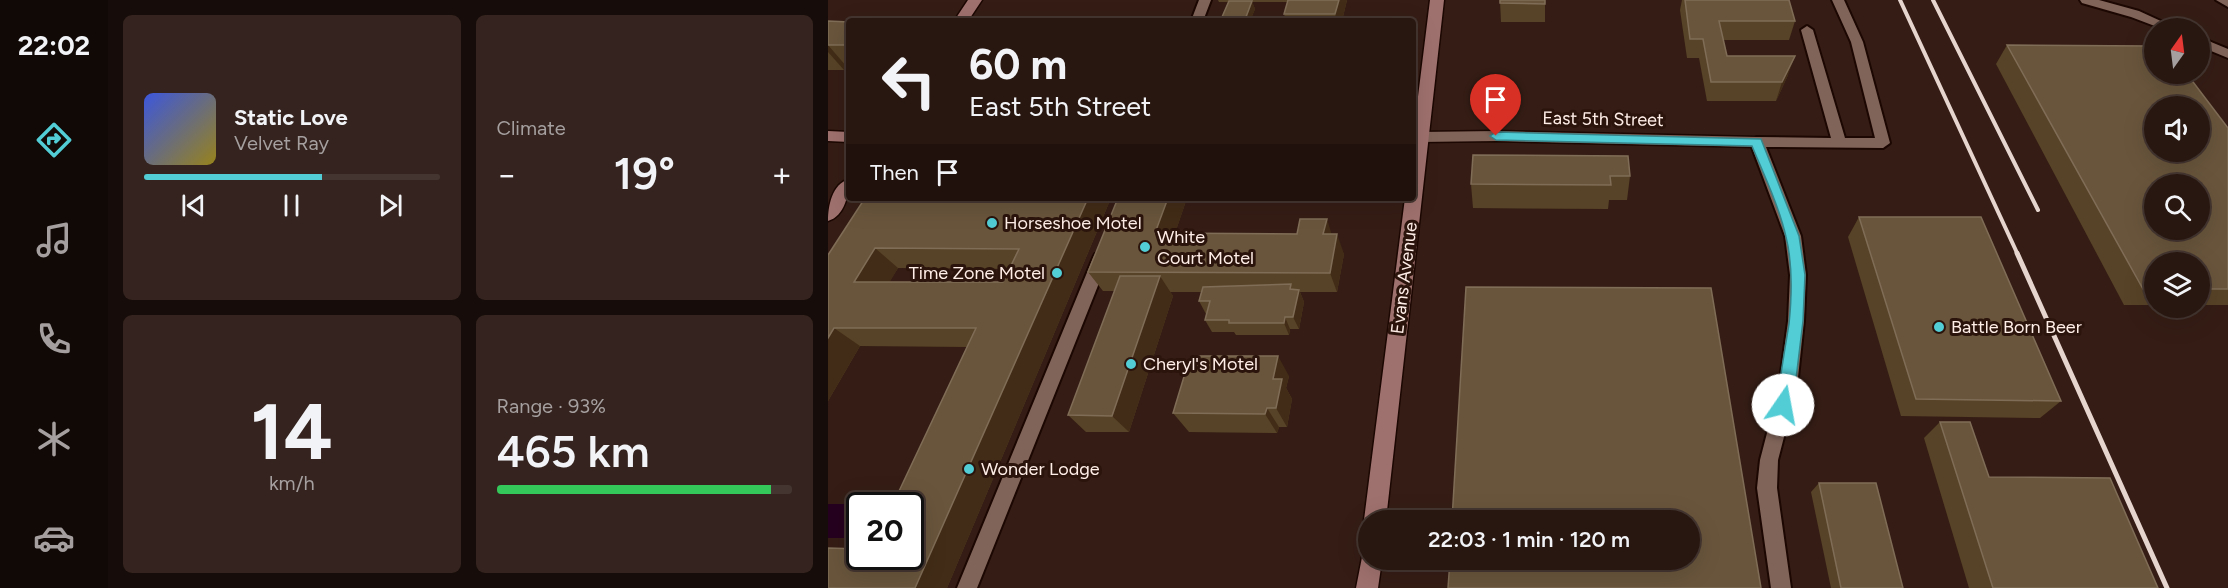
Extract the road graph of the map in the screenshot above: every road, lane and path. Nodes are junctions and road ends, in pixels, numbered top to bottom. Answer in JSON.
{"nodes":[{"id":1,"x":975,"y":0,"type":"edge"},
{"id":2,"x":1205,"y":0,"type":"edge"},
{"id":3,"x":1437,"y":0,"type":"edge"},
{"id":4,"x":1838,"y":0,"type":"edge"},
{"id":5,"x":2086,"y":0,"type":"edge"},
{"id":6,"x":2222,"y":0,"type":"edge"},
{"id":7,"x":2228,"y":3,"type":"edge"},
{"id":8,"x":963,"y":18,"type":"edge"},
{"id":9,"x":1198,"y":18,"type":"edge"},
{"id":10,"x":2145,"y":18,"type":"edge"},
{"id":11,"x":1807,"y":30,"type":"dead end"},
{"id":12,"x":2210,"y":46,"type":"edge"},
{"id":13,"x":2228,"y":54,"type":"edge"},
{"id":14,"x":828,"y":136,"type":"edge"},
{"id":15,"x":846,"y":137,"type":"edge"},
{"id":16,"x":1416,"y":137,"type":"edge"},
{"id":17,"x":1757,"y":142,"type":"junction"},
{"id":18,"x":1839,"y":142,"type":"junction"},
{"id":19,"x":846,"y":189,"type":"edge"},
{"id":20,"x":1409,"y":201,"type":"edge"},
{"id":21,"x":829,"y":212,"type":"edge"},
{"id":22,"x":1109,"y":239,"type":"edge"},
{"id":23,"x":1376,"y":510,"type":"edge"},
{"id":24,"x":1370,"y":570,"type":"edge"},
{"id":25,"x":967,"y":588,"type":"edge"},
{"id":26,"x":1367,"y":588,"type":"edge"},
{"id":27,"x":1781,"y":588,"type":"edge"}],
"edges":[{"from":1,"to":8,"type":"street"},
{"from":2,"to":9,"type":"lane"},
{"from":3,"to":16,"type":"street","name":"Evans Avenue"},
{"from":4,"to":18,"type":"lane"},
{"from":5,"to":10,"type":"lane"},
{"from":6,"to":7,"type":"lane"},
{"from":11,"to":18,"type":"lane"},
{"from":12,"to":13,"type":"lane"},
{"from":14,"to":15,"type":"street"},
{"from":16,"to":17,"type":"street","name":"East 5th Street"},
{"from":17,"to":18,"type":"lane"},
{"from":17,"to":27,"type":"lane"},
{"from":19,"to":21,"type":"street"},
{"from":20,"to":23,"type":"street","name":"Evans Avenue"},
{"from":22,"to":25,"type":"lane"},
{"from":24,"to":26,"type":"street"}]}
